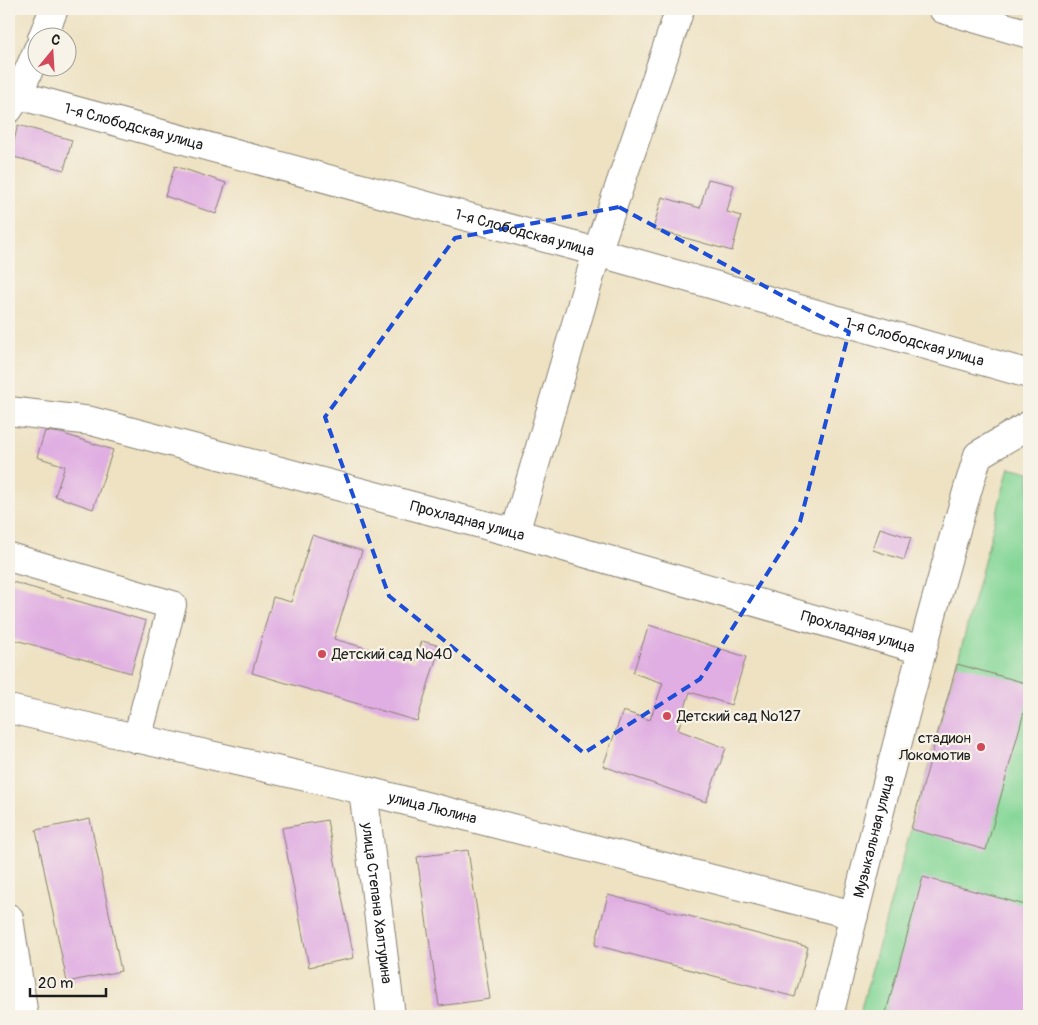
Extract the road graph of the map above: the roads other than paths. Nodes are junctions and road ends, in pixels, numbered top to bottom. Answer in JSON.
{"nodes":[{"id":1,"x":54,"y":9,"type":"edge"},
{"id":2,"x":680,"y":9,"type":"edge"},
{"id":3,"x":943,"y":9,"type":"edge"},
{"id":4,"x":46,"y":28,"type":"edge"},
{"id":5,"x":1029,"y":34,"type":"edge"},
{"id":6,"x":28,"y":71,"type":"edge"},
{"id":7,"x":14,"y":102,"type":"edge"},
{"id":8,"x":597,"y":252,"type":"junction"},
{"id":9,"x":1029,"y":374,"type":"edge"},
{"id":10,"x":9,"y":411,"type":"edge"},
{"id":11,"x":1022,"y":436,"type":"edge"},
{"id":12,"x":515,"y":533,"type":"junction"},
{"id":13,"x":9,"y":557,"type":"edge"},
{"id":14,"x":922,"y":650,"type":"junction"},
{"id":15,"x":9,"y":709,"type":"edge"},
{"id":16,"x":137,"y":739,"type":"junction"},
{"id":17,"x":363,"y":790,"type":"junction"},
{"id":18,"x":854,"y":915,"type":"junction"},
{"id":19,"x":9,"y":918,"type":"edge"},
{"id":20,"x":24,"y":1016,"type":"edge"},
{"id":21,"x":392,"y":1016,"type":"edge"},
{"id":22,"x":829,"y":1016,"type":"edge"}],
"edges":[{"from":1,"to":4,"type":"street"},
{"from":2,"to":8,"type":"street"},
{"from":3,"to":5,"type":"street"},
{"from":6,"to":7,"type":"street"},
{"from":7,"to":8,"type":"street","name":"1-я Слободская улица"},
{"from":8,"to":9,"type":"street","name":"1-я Слободская улица"},
{"from":8,"to":12,"type":"street"},
{"from":10,"to":12,"type":"street","name":"Прохладная улица"},
{"from":11,"to":14,"type":"street","name":"Музыкальная улица"},
{"from":12,"to":14,"type":"street","name":"Прохладная улица"},
{"from":13,"to":16,"type":"street"},
{"from":14,"to":18,"type":"street","name":"Музыкальная улица"},
{"from":15,"to":16,"type":"street","name":"улица Люлина"},
{"from":16,"to":17,"type":"street","name":"улица Люлина"},
{"from":17,"to":18,"type":"street","name":"улица Люлина"},
{"from":17,"to":21,"type":"street","name":"улица Степана Халтурина"},
{"from":18,"to":22,"type":"street","name":"Музыкальная улица"},
{"from":19,"to":20,"type":"street"}]}
